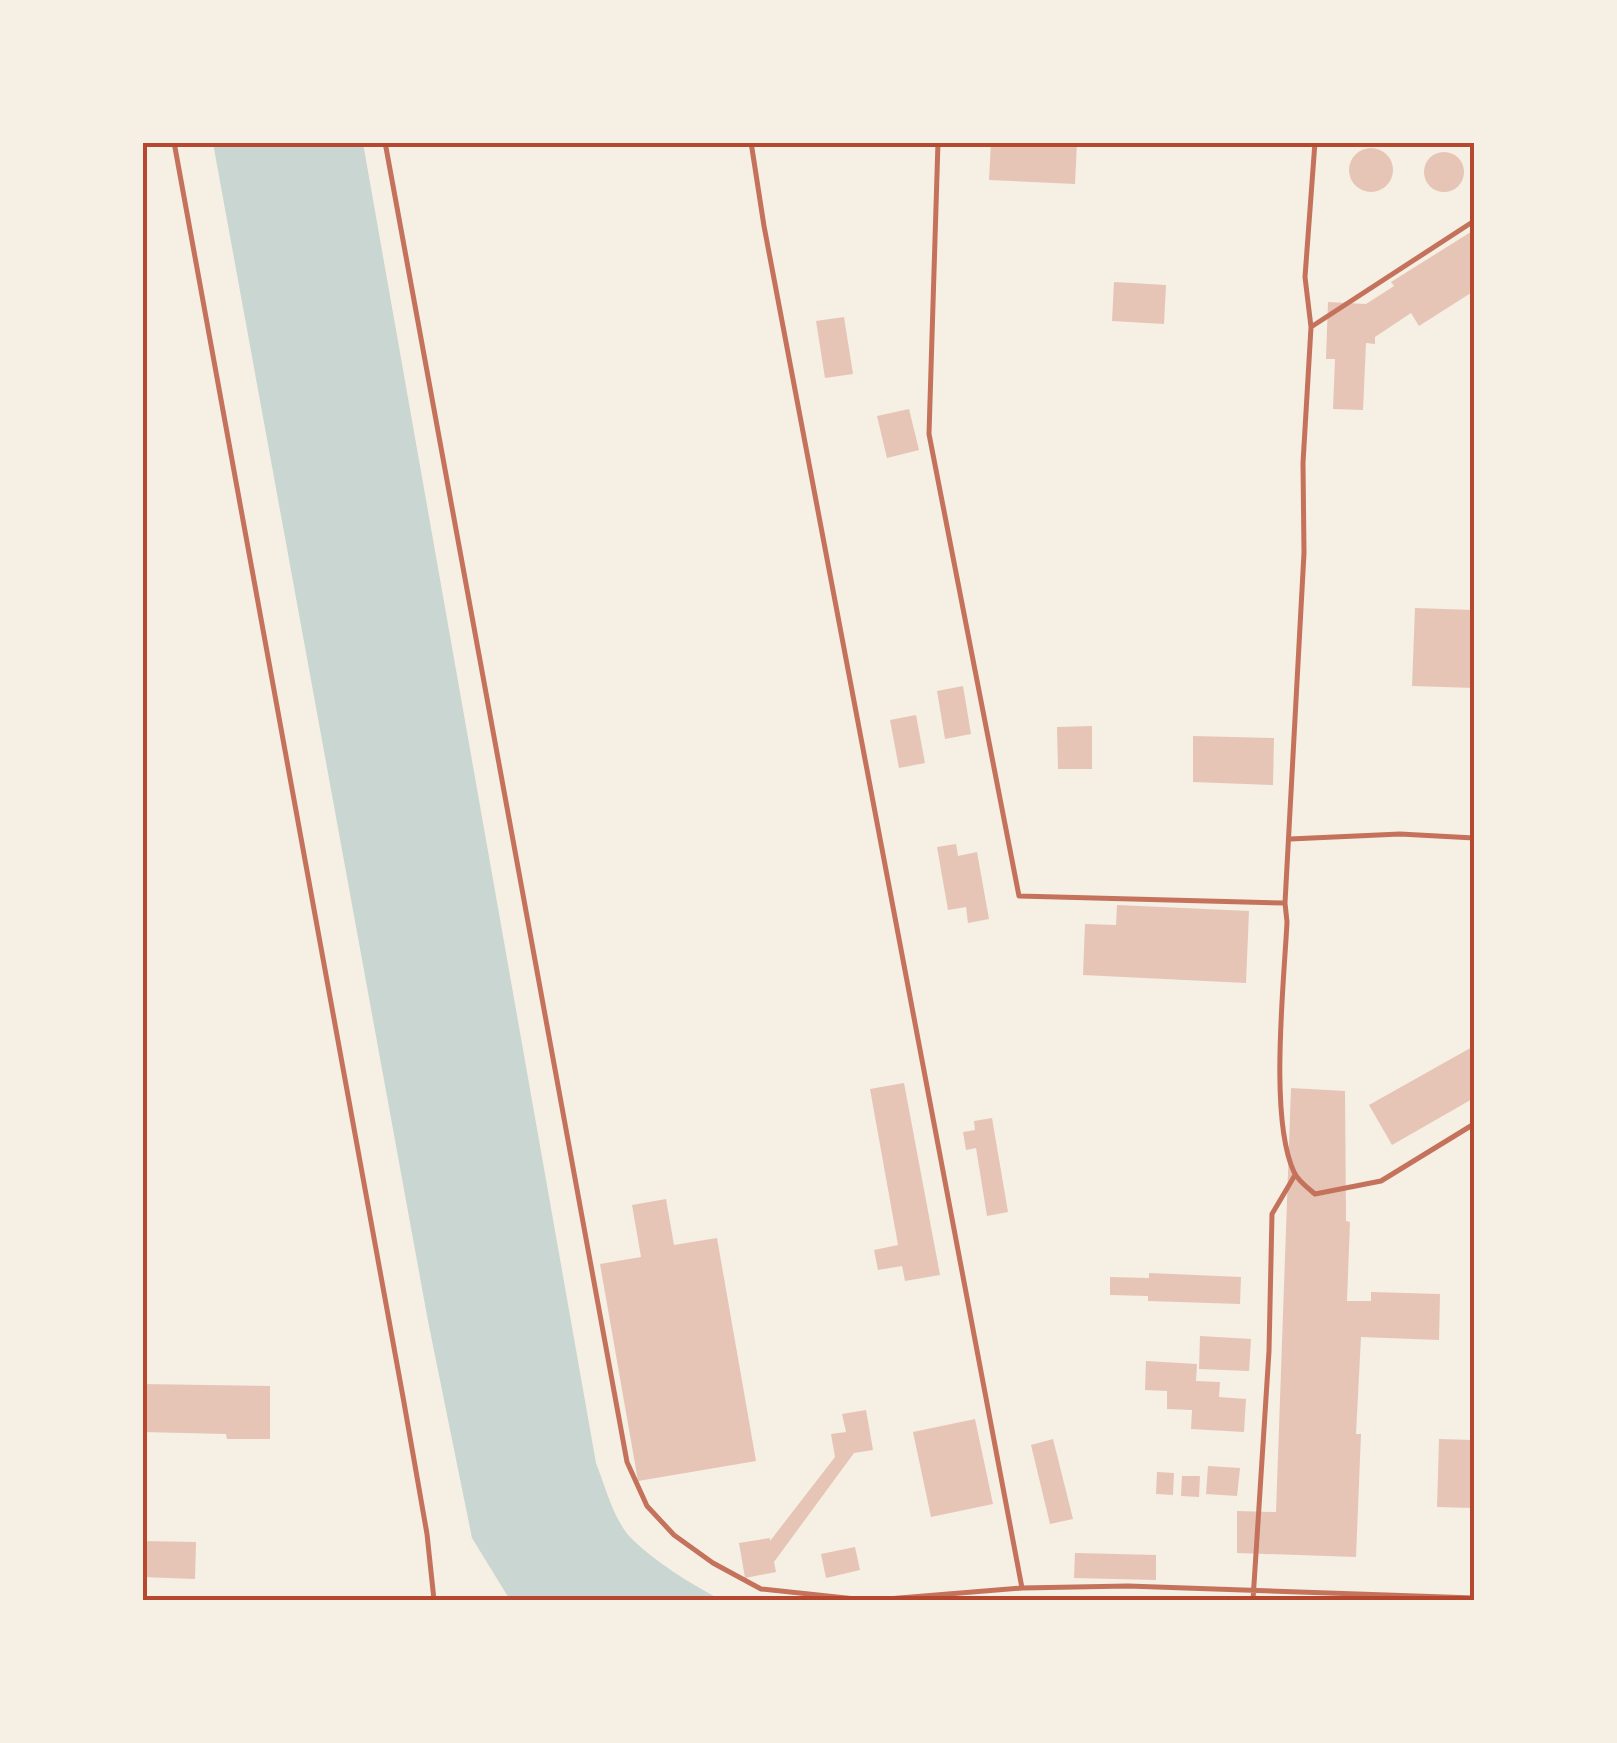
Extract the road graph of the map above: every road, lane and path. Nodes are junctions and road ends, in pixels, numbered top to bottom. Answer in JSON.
{"nodes":[{"id":1,"x":174,"y":142,"type":"edge"},
{"id":2,"x":385,"y":142,"type":"edge"},
{"id":3,"x":751,"y":142,"type":"edge"},
{"id":4,"x":938,"y":142,"type":"edge"},
{"id":5,"x":1315,"y":142,"type":"edge"},
{"id":6,"x":1474,"y":221,"type":"edge"},
{"id":7,"x":1311,"y":327,"type":"junction"},
{"id":8,"x":1290,"y":838,"type":"junction"},
{"id":9,"x":1474,"y":838,"type":"edge"},
{"id":10,"x":1284,"y":902,"type":"junction"},
{"id":11,"x":1474,"y":1124,"type":"edge"},
{"id":12,"x":1294,"y":1175,"type":"junction"},
{"id":13,"x":1022,"y":1588,"type":"junction"},
{"id":14,"x":1253,"y":1590,"type":"junction"},
{"id":15,"x":1474,"y":1598,"type":"edge"},
{"id":16,"x":434,"y":1600,"type":"edge"},
{"id":17,"x":866,"y":1600,"type":"edge"},
{"id":18,"x":875,"y":1600,"type":"edge"},
{"id":19,"x":1253,"y":1600,"type":"edge"}],
"edges":[{"from":1,"to":16,"type":"lane"},
{"from":2,"to":17,"type":"lane"},
{"from":3,"to":13,"type":"lane"},
{"from":4,"to":10,"type":"lane"},
{"from":5,"to":7,"type":"lane"},
{"from":6,"to":7,"type":"lane"},
{"from":7,"to":8,"type":"lane"},
{"from":8,"to":9,"type":"lane"},
{"from":8,"to":10,"type":"lane"},
{"from":10,"to":12,"type":"lane"},
{"from":11,"to":12,"type":"lane"},
{"from":12,"to":14,"type":"lane"},
{"from":13,"to":14,"type":"lane"},
{"from":13,"to":18,"type":"lane"},
{"from":14,"to":15,"type":"lane"},
{"from":14,"to":19,"type":"lane"}]}
